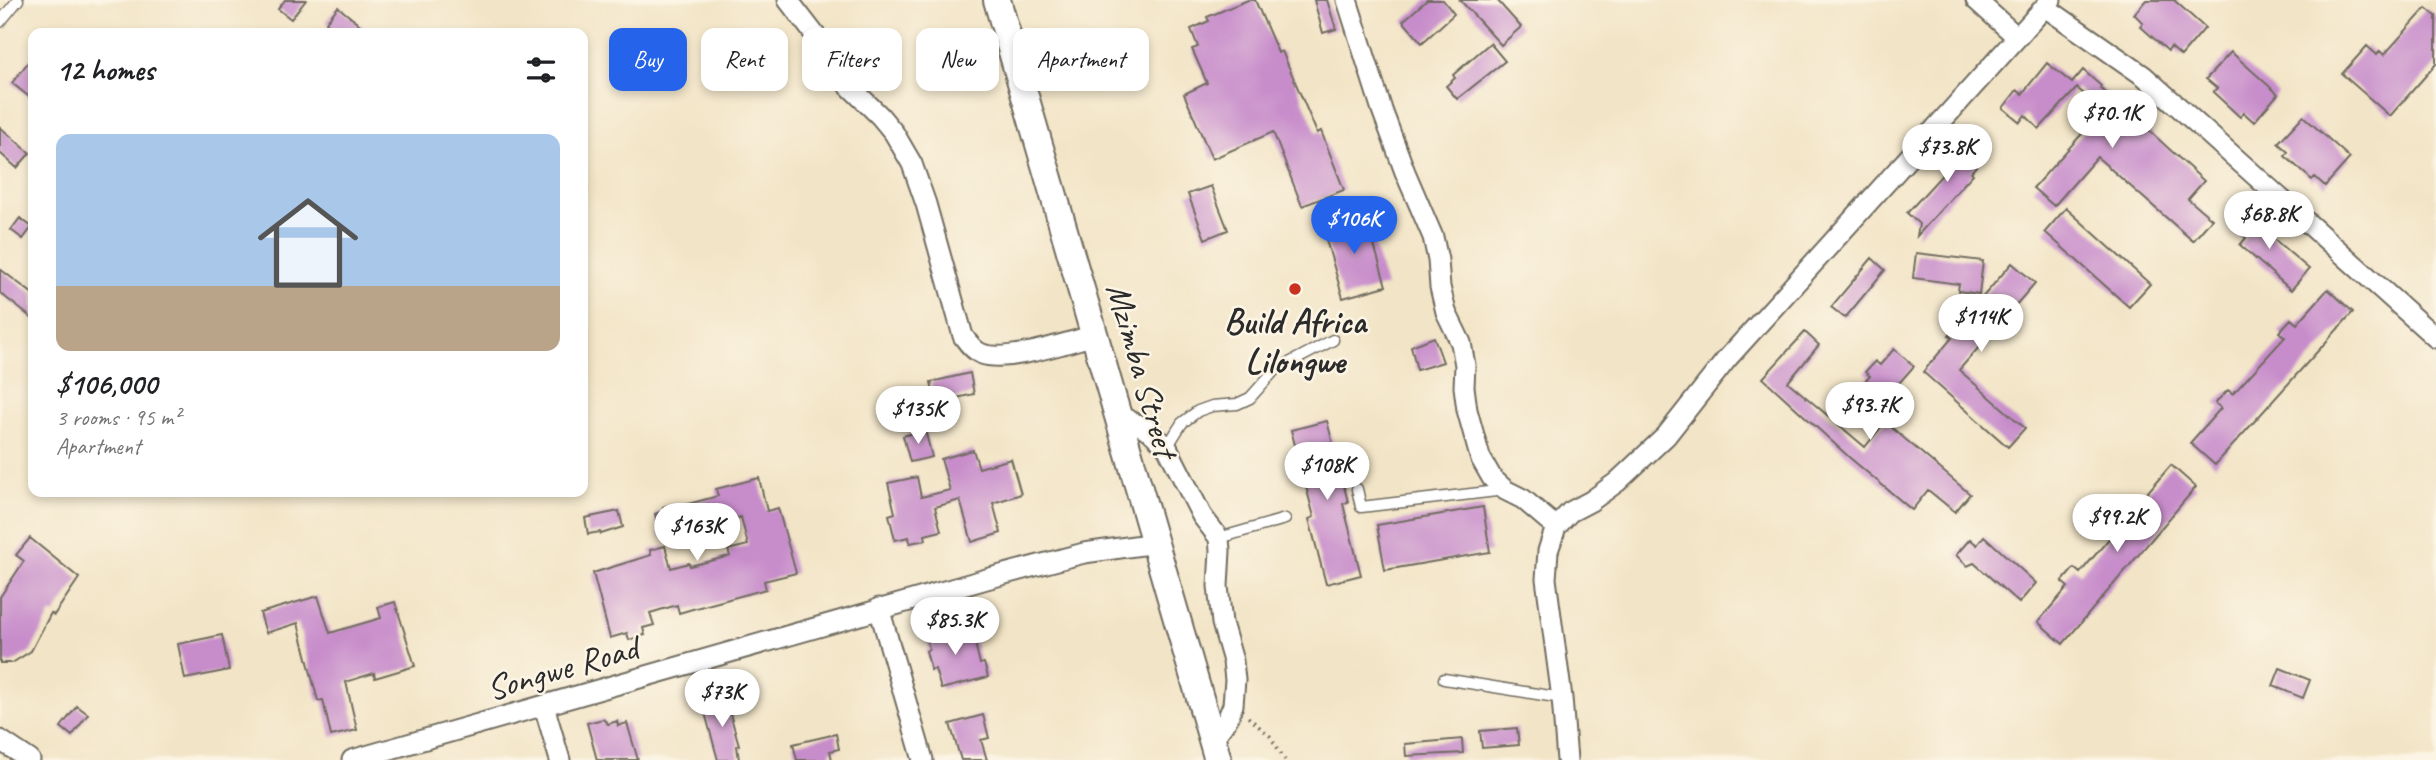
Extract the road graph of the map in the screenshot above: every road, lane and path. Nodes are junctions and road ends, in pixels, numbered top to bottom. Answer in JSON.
{"nodes":[{"id":1,"x":18,"y":0,"type":"edge"},
{"id":2,"x":788,"y":0,"type":"edge"},
{"id":3,"x":997,"y":0,"type":"edge"},
{"id":4,"x":1348,"y":0,"type":"edge"},
{"id":5,"x":1976,"y":0,"type":"edge"},
{"id":6,"x":2048,"y":4,"type":"edge"},
{"id":7,"x":0,"y":22,"type":"edge"},
{"id":8,"x":2017,"y":37,"type":"junction"},
{"id":9,"x":1095,"y":335,"type":"junction"},
{"id":10,"x":2436,"y":338,"type":"edge"},
{"id":11,"x":1333,"y":340,"type":"dead end"},
{"id":12,"x":1118,"y":415,"type":"junction"},
{"id":13,"x":1167,"y":447,"type":"junction"},
{"id":14,"x":1357,"y":489,"type":"dead end"},
{"id":15,"x":1505,"y":490,"type":"junction"},
{"id":16,"x":1286,"y":519,"type":"dead end"},
{"id":17,"x":1556,"y":527,"type":"junction"},
{"id":18,"x":1219,"y":538,"type":"junction"},
{"id":19,"x":1156,"y":543,"type":"junction"},
{"id":20,"x":879,"y":608,"type":"junction"},
{"id":21,"x":1444,"y":679,"type":"dead end"},
{"id":22,"x":1562,"y":698,"type":"junction"},
{"id":23,"x":1233,"y":705,"type":"junction"},
{"id":24,"x":544,"y":706,"type":"junction"},
{"id":25,"x":0,"y":740,"type":"edge"},
{"id":26,"x":1215,"y":750,"type":"edge"},
{"id":27,"x":30,"y":760,"type":"edge"},
{"id":28,"x":352,"y":760,"type":"edge"},
{"id":29,"x":560,"y":760,"type":"edge"},
{"id":30,"x":923,"y":760,"type":"edge"},
{"id":31,"x":1285,"y":760,"type":"edge"},
{"id":32,"x":1567,"y":760,"type":"edge"}],
"edges":[{"from":1,"to":7,"type":"lane"},
{"from":2,"to":9,"type":"street"},
{"from":3,"to":9,"type":"main road","name":"Mzimba Street"},
{"from":4,"to":15,"type":"street"},
{"from":5,"to":8,"type":"street"},
{"from":6,"to":8,"type":"street"},
{"from":6,"to":10,"type":"street"},
{"from":8,"to":17,"type":"street"},
{"from":9,"to":12,"type":"main road","name":"Mzimba Street"},
{"from":11,"to":13,"type":"lane"},
{"from":12,"to":13,"type":"street"},
{"from":12,"to":19,"type":"main road","name":"Mzimba Street"},
{"from":13,"to":18,"type":"street"},
{"from":14,"to":15,"type":"lane"},
{"from":15,"to":17,"type":"street"},
{"from":16,"to":18,"type":"lane"},
{"from":17,"to":22,"type":"street"},
{"from":18,"to":23,"type":"street"},
{"from":19,"to":20,"type":"street","name":"Songwe Road"},
{"from":19,"to":26,"type":"main road","name":"Mzimba Street"},
{"from":20,"to":24,"type":"street","name":"Songwe Road"},
{"from":20,"to":30,"type":"street"},
{"from":21,"to":22,"type":"lane"},
{"from":22,"to":32,"type":"street"},
{"from":23,"to":26,"type":"street"},
{"from":23,"to":31,"type":"path"},
{"from":24,"to":28,"type":"street","name":"Songwe Road"},
{"from":24,"to":29,"type":"street"},
{"from":25,"to":27,"type":"street"}]}
